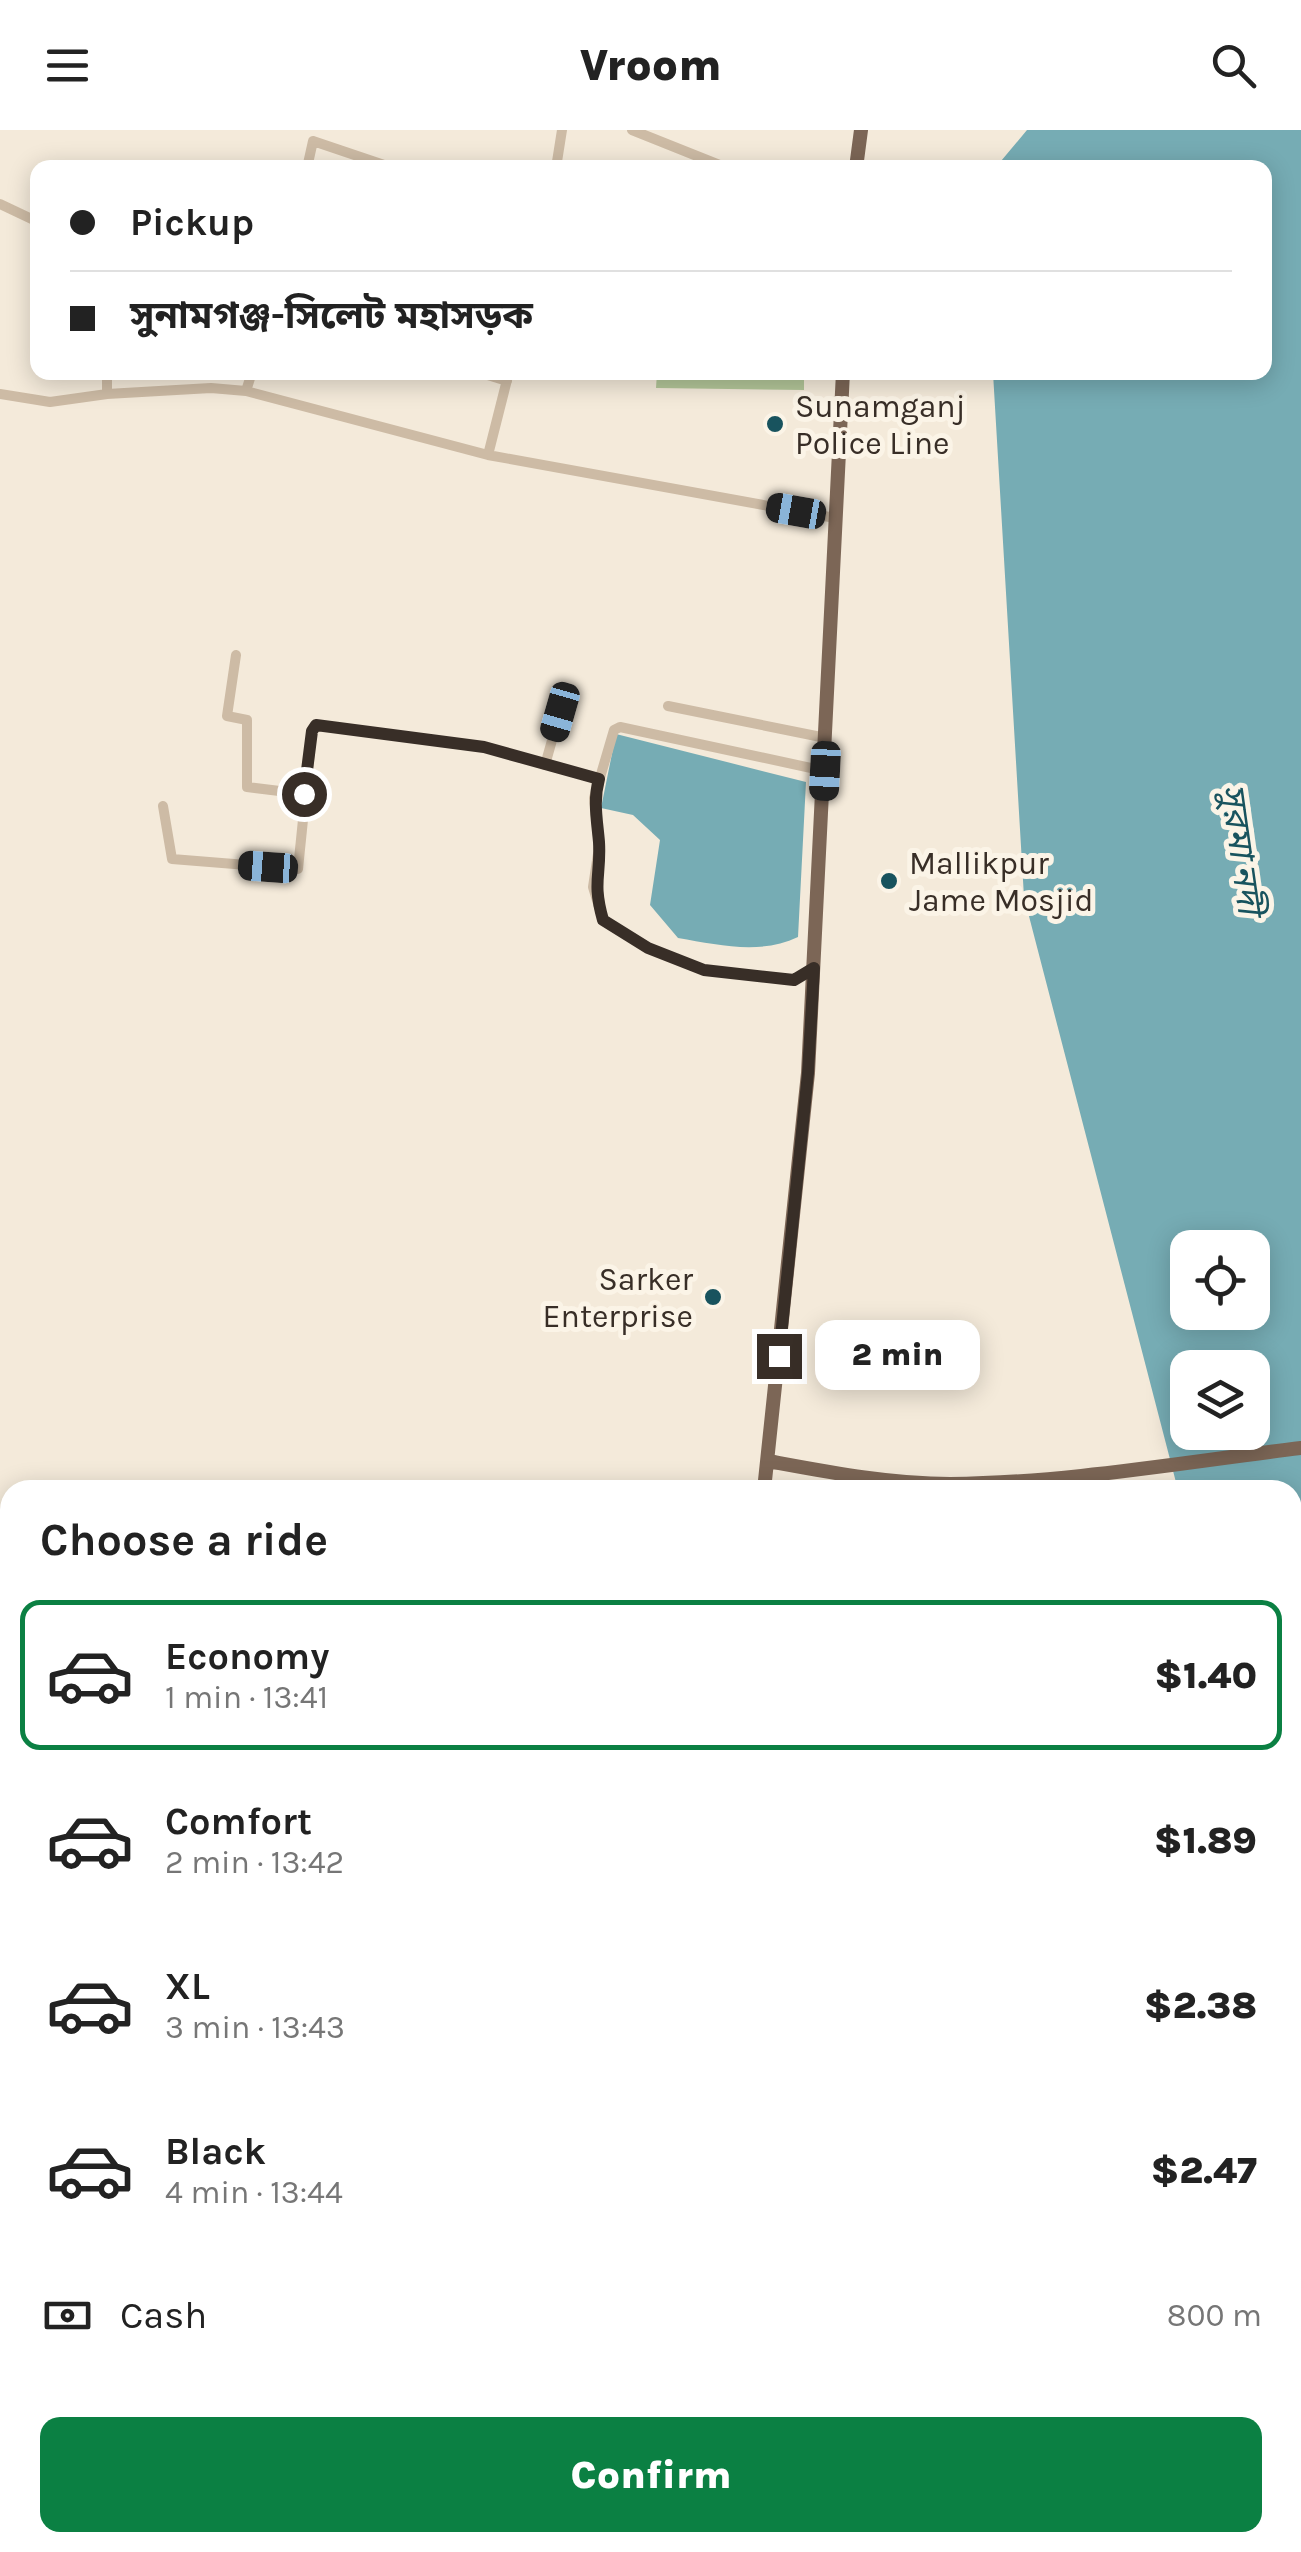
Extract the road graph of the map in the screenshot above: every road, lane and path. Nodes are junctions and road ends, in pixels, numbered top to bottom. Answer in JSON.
{"nodes":[{"id":1,"x":562,"y":130,"type":"edge"},
{"id":2,"x":632,"y":130,"type":"edge"},
{"id":3,"x":861,"y":130,"type":"edge"},
{"id":4,"x":316,"y":136,"type":"edge"},
{"id":5,"x":374,"y":160,"type":"edge"},
{"id":6,"x":557,"y":160,"type":"edge"},
{"id":7,"x":707,"y":160,"type":"edge"},
{"id":8,"x":857,"y":160,"type":"edge"},
{"id":9,"x":0,"y":204,"type":"edge"},
{"id":10,"x":30,"y":218,"type":"edge"},
{"id":11,"x":107,"y":380,"type":"edge"},
{"id":12,"x":249,"y":380,"type":"edge"},
{"id":13,"x":507,"y":380,"type":"edge"},
{"id":14,"x":842,"y":380,"type":"edge"},
{"id":15,"x":246,"y":391,"type":"junction"},
{"id":16,"x":0,"y":394,"type":"edge"},
{"id":17,"x":107,"y":394,"type":"junction"},
{"id":18,"x":488,"y":455,"type":"junction"},
{"id":19,"x":835,"y":518,"type":"junction"},
{"id":20,"x":236,"y":655,"type":"dead end"},
{"id":21,"x":668,"y":706,"type":"dead end"},
{"id":22,"x":560,"y":712,"type":"dead end"},
{"id":23,"x":826,"y":738,"type":"junction"},
{"id":24,"x":545,"y":765,"type":"junction"},
{"id":25,"x":825,"y":771,"type":"junction"},
{"id":26,"x":599,"y":779,"type":"junction"},
{"id":27,"x":304,"y":794,"type":"junction"},
{"id":28,"x":163,"y":806,"type":"dead end"},
{"id":29,"x":814,"y":968,"type":"junction"},
{"id":30,"x":1301,"y":1448,"type":"edge"},
{"id":31,"x":768,"y":1461,"type":"junction"},
{"id":32,"x":765,"y":1480,"type":"edge"},
{"id":33,"x":882,"y":1480,"type":"edge"},
{"id":34,"x":985,"y":1480,"type":"edge"}],
"edges":[{"from":1,"to":6,"type":"street"},
{"from":2,"to":7,"type":"street"},
{"from":3,"to":8,"type":"main road"},
{"from":4,"to":5,"type":"street"},
{"from":9,"to":10,"type":"street"},
{"from":11,"to":17,"type":"street"},
{"from":12,"to":15,"type":"street"},
{"from":13,"to":18,"type":"street"},
{"from":14,"to":19,"type":"main road"},
{"from":15,"to":17,"type":"street"},
{"from":15,"to":18,"type":"street"},
{"from":16,"to":17,"type":"street"},
{"from":18,"to":19,"type":"street"},
{"from":19,"to":23,"type":"main road"},
{"from":20,"to":27,"type":"street"},
{"from":21,"to":23,"type":"street"},
{"from":22,"to":24,"type":"street"},
{"from":23,"to":25,"type":"main road"},
{"from":24,"to":26,"type":"street"},
{"from":24,"to":27,"type":"street"},
{"from":25,"to":26,"type":"street"},
{"from":25,"to":29,"type":"main road"},
{"from":26,"to":29,"type":"street"},
{"from":27,"to":28,"type":"street"},
{"from":29,"to":31,"type":"main road"},
{"from":30,"to":34,"type":"main road"},
{"from":31,"to":32,"type":"main road"},
{"from":31,"to":33,"type":"main road"}]}
